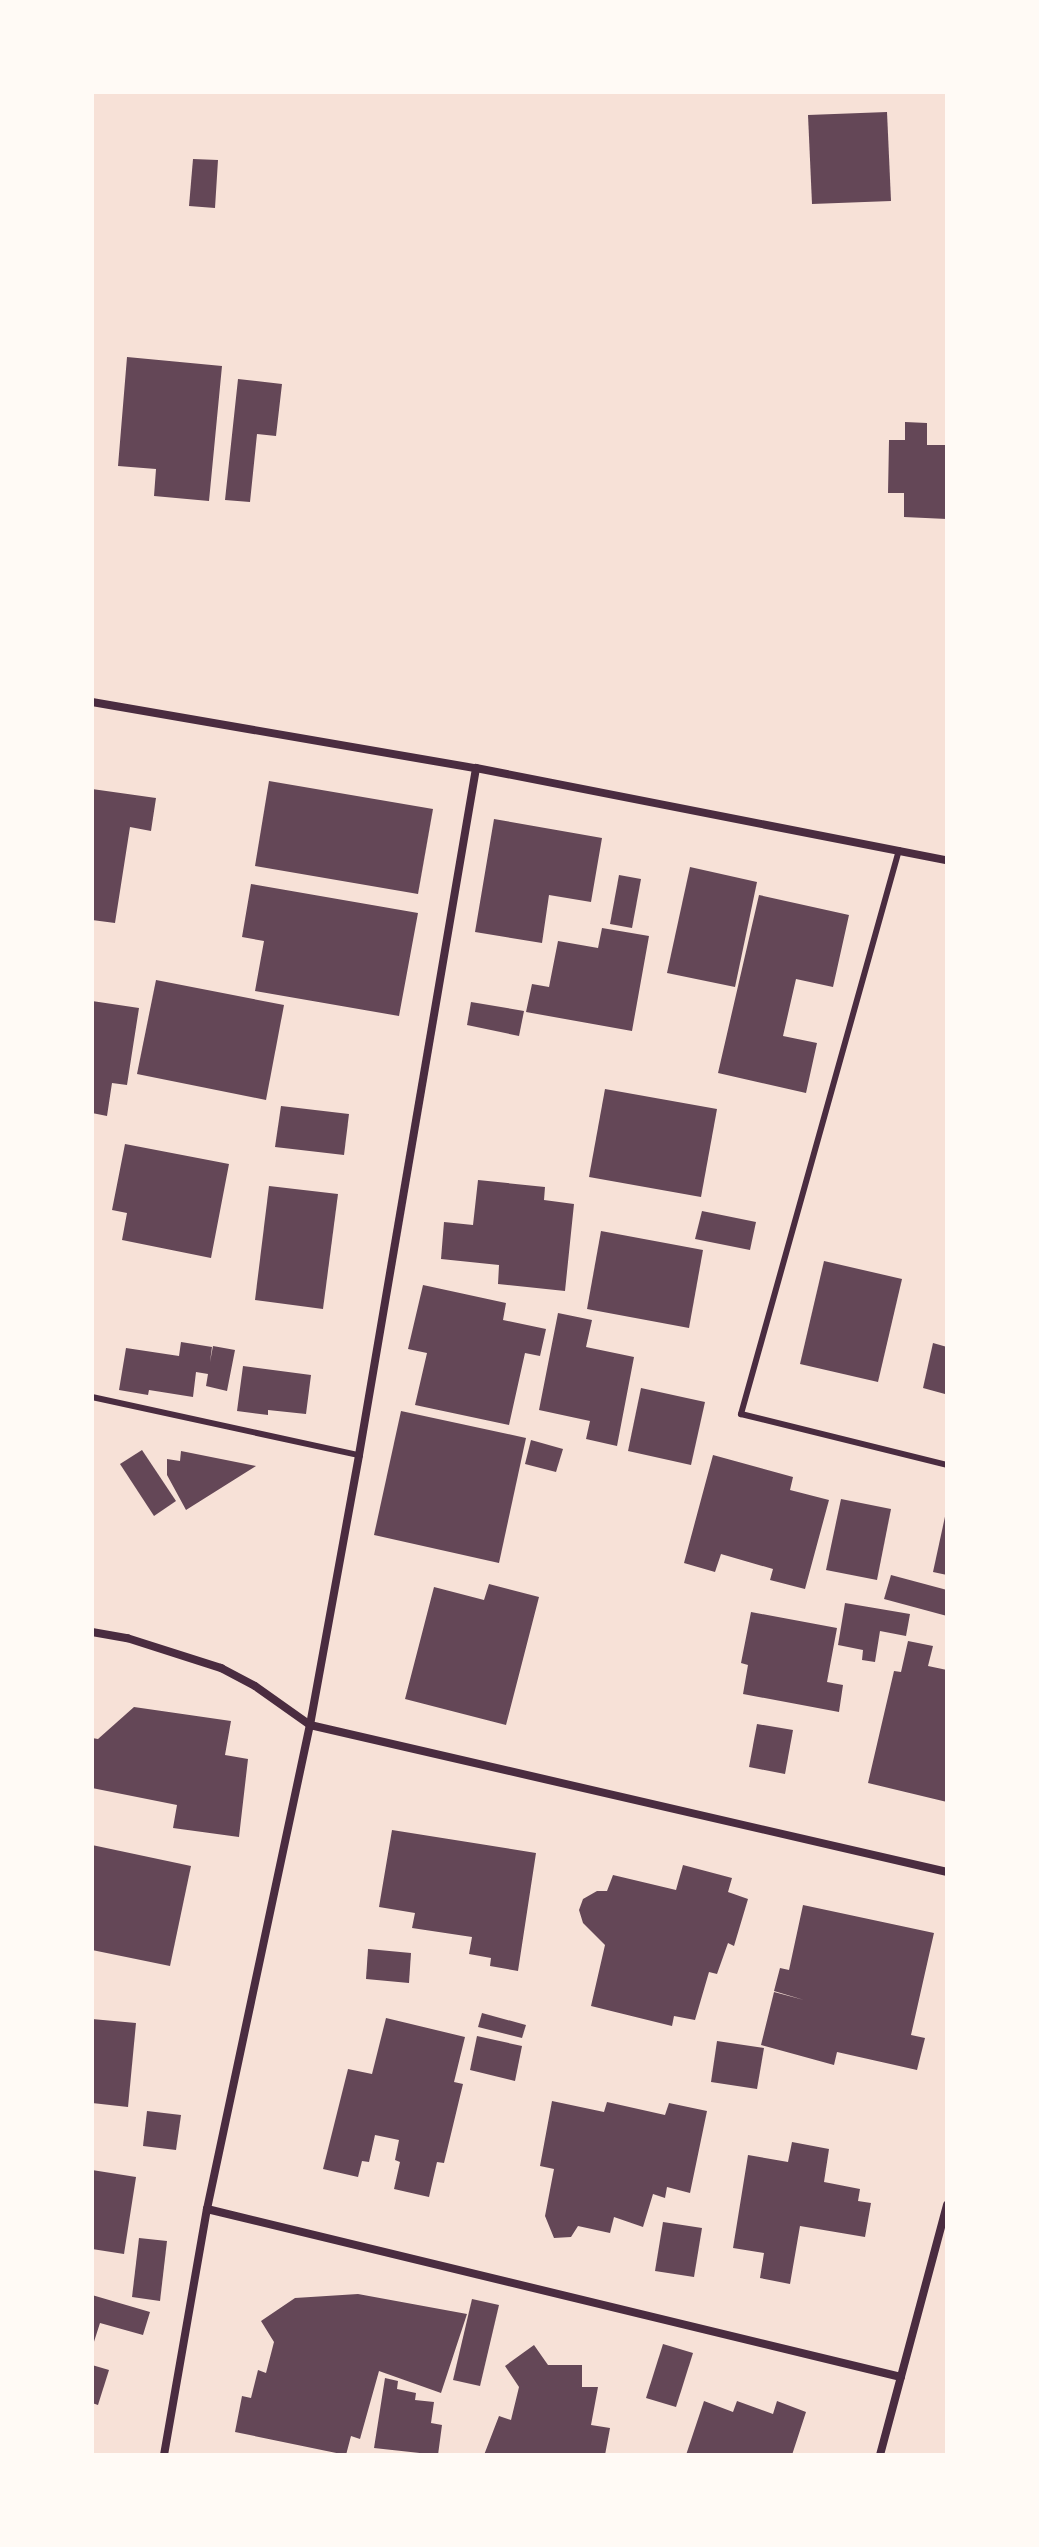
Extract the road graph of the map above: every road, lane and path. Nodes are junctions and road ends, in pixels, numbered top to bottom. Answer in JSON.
{"nodes":[{"id":1,"x":92,"y":702,"type":"edge"},
{"id":2,"x":476,"y":768,"type":"junction"},
{"id":3,"x":899,"y":850,"type":"junction"},
{"id":4,"x":947,"y":860,"type":"edge"},
{"id":5,"x":92,"y":1397,"type":"edge"},
{"id":6,"x":359,"y":1455,"type":"junction"},
{"id":7,"x":947,"y":1465,"type":"edge"},
{"id":8,"x":92,"y":1632,"type":"edge"},
{"id":9,"x":310,"y":1725,"type":"junction"},
{"id":10,"x":947,"y":1872,"type":"edge"},
{"id":11,"x":947,"y":2205,"type":"edge"},
{"id":12,"x":207,"y":2209,"type":"junction"},
{"id":13,"x":901,"y":2377,"type":"junction"},
{"id":14,"x":164,"y":2455,"type":"edge"},
{"id":15,"x":880,"y":2455,"type":"edge"}],
"edges":[{"from":1,"to":2,"type":"street"},
{"from":2,"to":3,"type":"street"},
{"from":2,"to":6,"type":"street"},
{"from":3,"to":4,"type":"street"},
{"from":3,"to":7,"type":"lane"},
{"from":5,"to":6,"type":"lane"},
{"from":6,"to":9,"type":"street"},
{"from":8,"to":9,"type":"street"},
{"from":9,"to":10,"type":"street"},
{"from":9,"to":12,"type":"street"},
{"from":11,"to":13,"type":"street"},
{"from":12,"to":13,"type":"street"},
{"from":12,"to":14,"type":"street"},
{"from":13,"to":15,"type":"street"}]}
